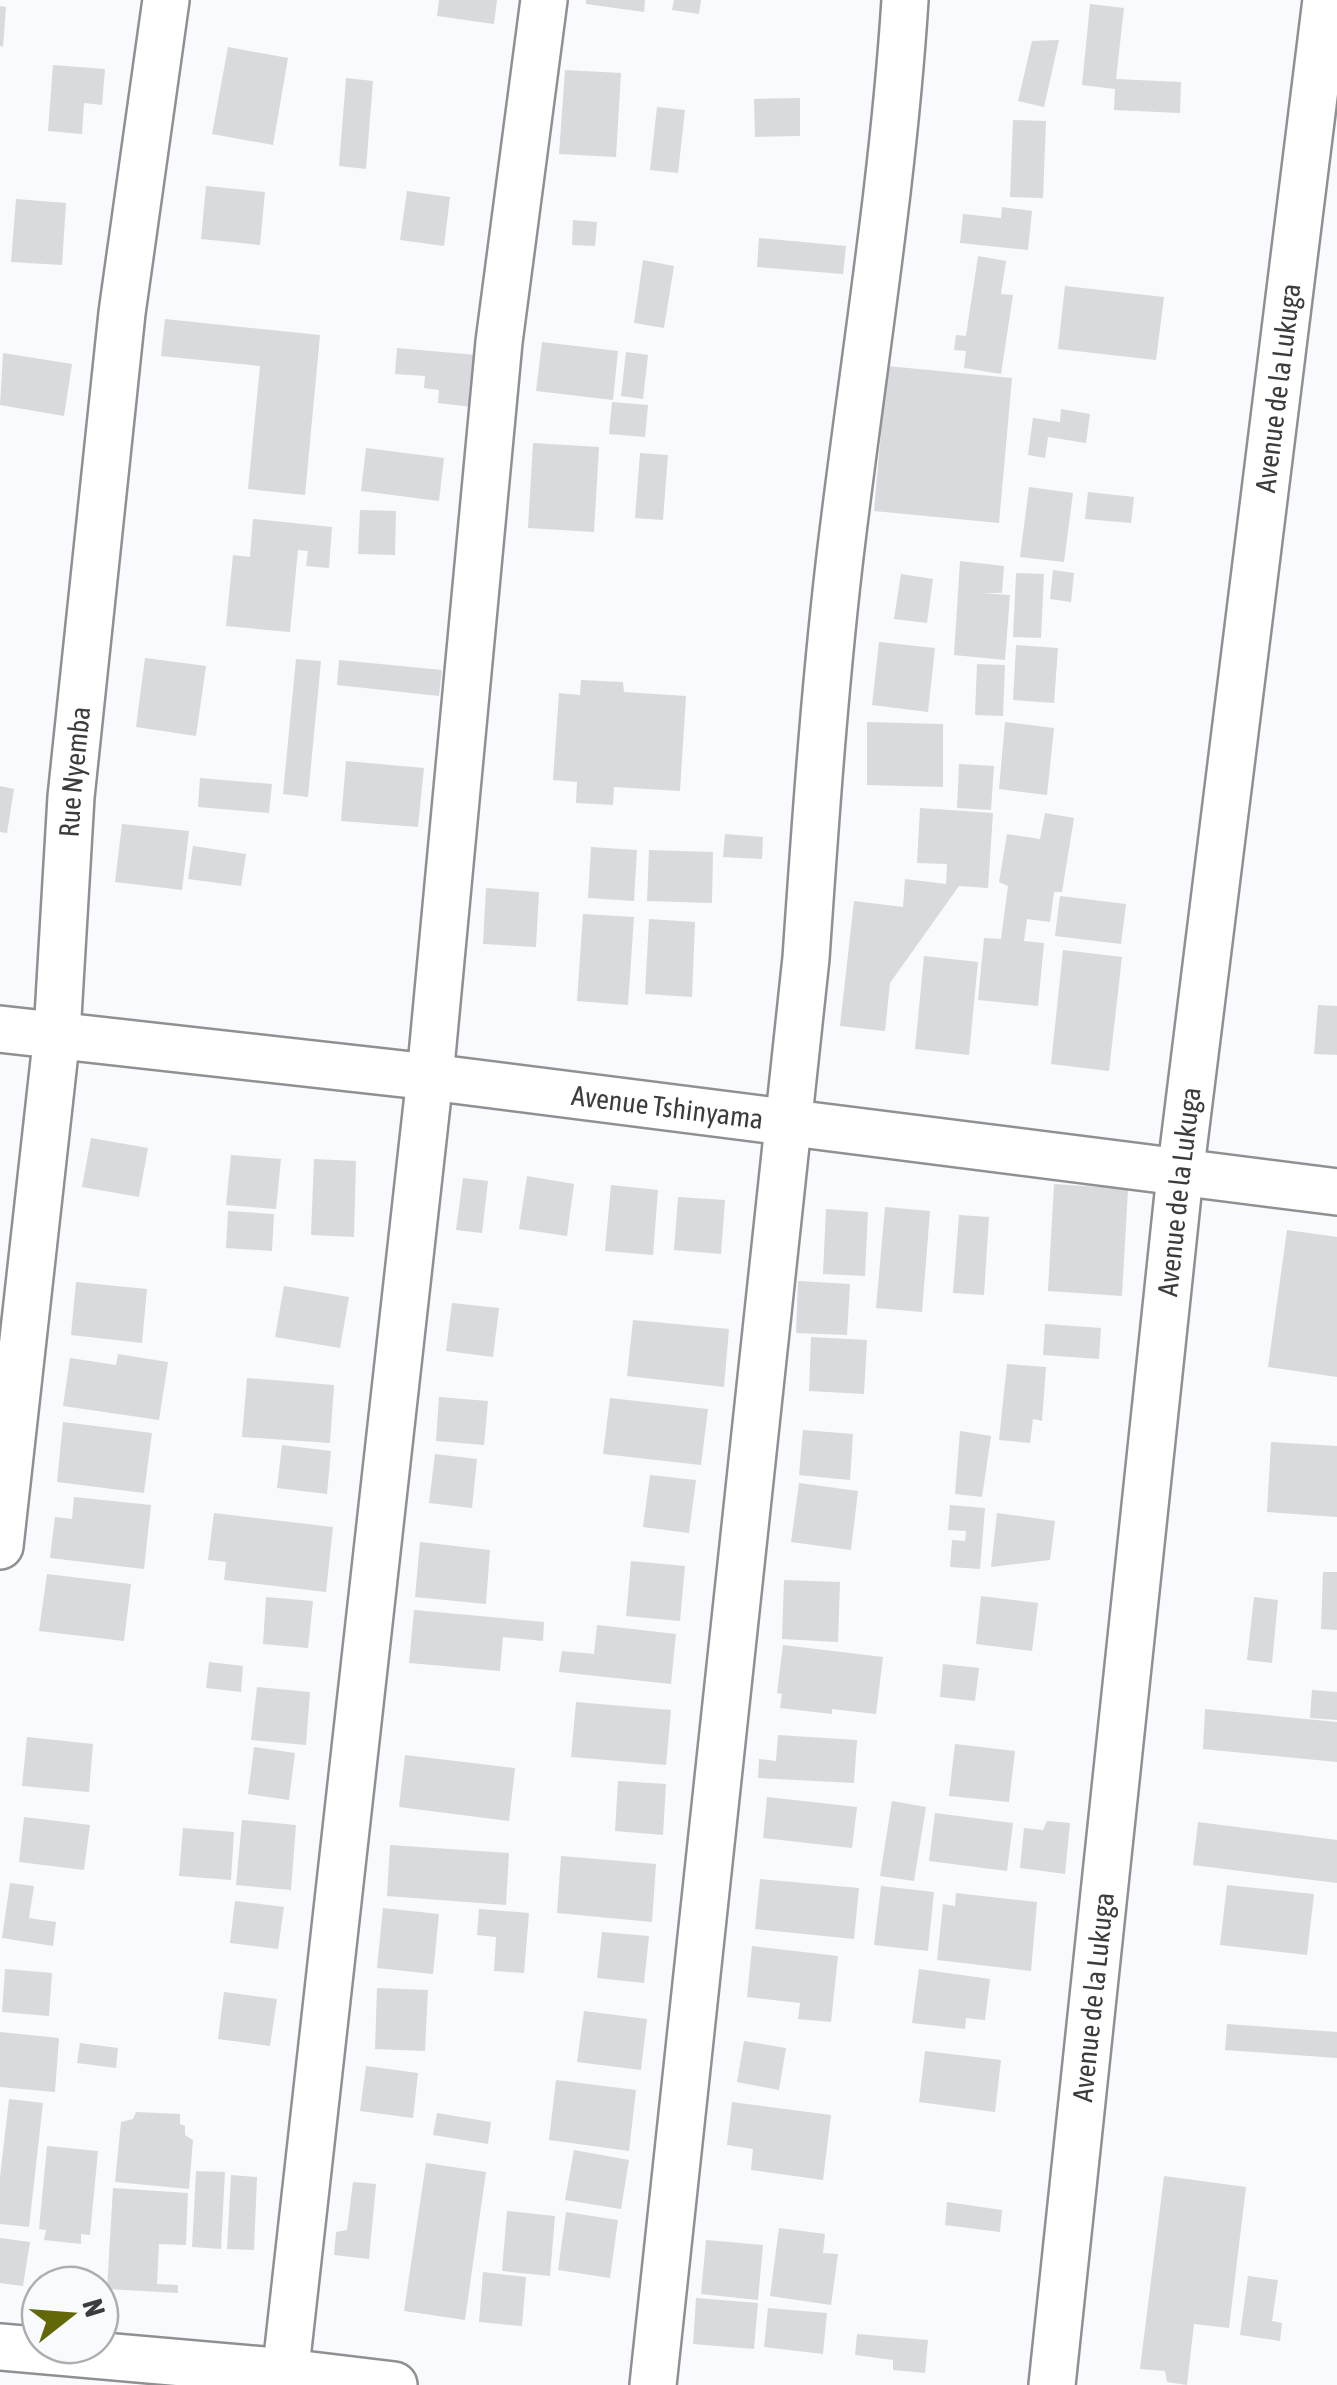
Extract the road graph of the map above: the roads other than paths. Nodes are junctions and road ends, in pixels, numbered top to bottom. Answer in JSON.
{"nodes":[{"id":1,"x":166,"y":0,"type":"edge"},
{"id":2,"x":544,"y":0,"type":"edge"},
{"id":3,"x":905,"y":0,"type":"edge"},
{"id":4,"x":1326,"y":0,"type":"edge"},
{"id":5,"x":0,"y":1030,"type":"edge"},
{"id":6,"x":57,"y":1034,"type":"junction"},
{"id":7,"x":430,"y":1077,"type":"junction"},
{"id":8,"x":788,"y":1123,"type":"junction"},
{"id":9,"x":1180,"y":1175,"type":"junction"},
{"id":10,"x":1337,"y":1192,"type":"edge"},
{"id":11,"x":0,"y":1546,"type":"edge"},
{"id":12,"x":0,"y":2347,"type":"edge"},
{"id":13,"x":285,"y":2378,"type":"edge"},
{"id":14,"x":394,"y":2385,"type":"edge"},
{"id":15,"x":653,"y":2385,"type":"edge"},
{"id":16,"x":1052,"y":2385,"type":"edge"}],
"edges":[{"from":1,"to":6,"type":"street","name":"Rue Nyemba"},
{"from":2,"to":7,"type":"street"},
{"from":3,"to":8,"type":"street"},
{"from":4,"to":9,"type":"street","name":"Avenue de la Lukuga"},
{"from":5,"to":6,"type":"street","name":"Avenue Tshinyama"},
{"from":6,"to":7,"type":"street","name":"Avenue Tshinyama"},
{"from":6,"to":11,"type":"street","name":"Rue Nyemba"},
{"from":7,"to":8,"type":"street","name":"Avenue Tshinyama"},
{"from":7,"to":13,"type":"street"},
{"from":8,"to":9,"type":"street","name":"Avenue Tshinyama"},
{"from":8,"to":15,"type":"street"},
{"from":9,"to":10,"type":"street","name":"Avenue Tshinyama"},
{"from":9,"to":16,"type":"street","name":"Avenue de la Lukuga"},
{"from":12,"to":13,"type":"street"},
{"from":13,"to":14,"type":"street"}]}
